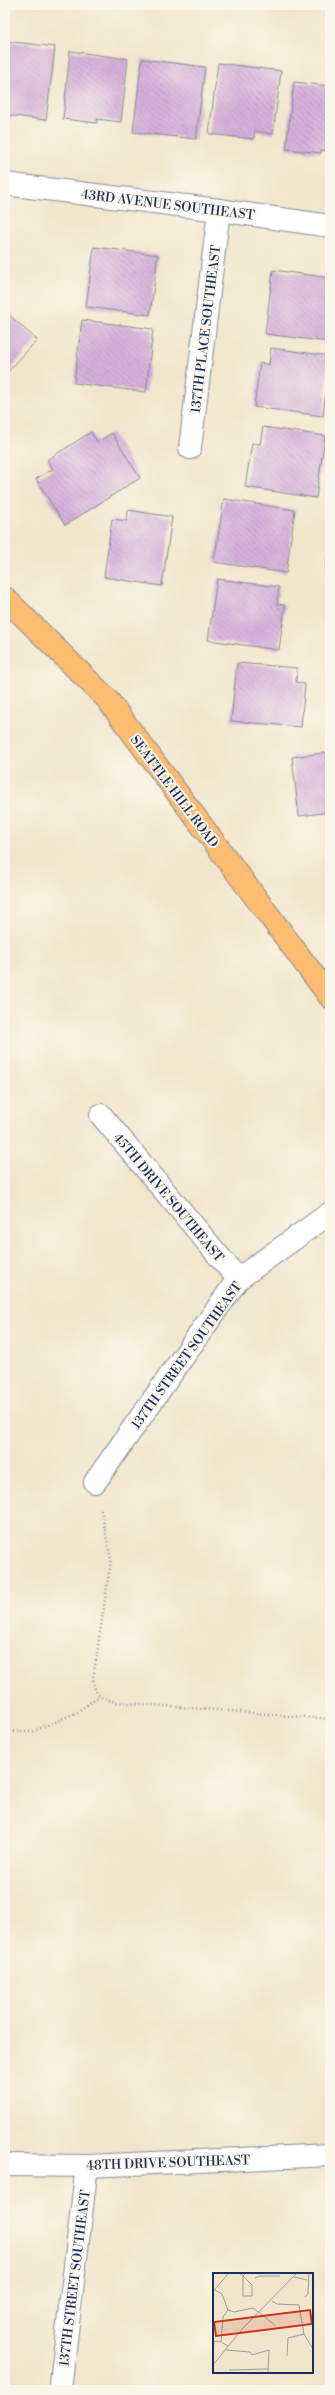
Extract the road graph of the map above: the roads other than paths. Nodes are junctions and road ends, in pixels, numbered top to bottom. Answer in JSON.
{"nodes":[{"id":1,"x":5,"y":184,"type":"edge"},
{"id":2,"x":220,"y":210,"type":"junction"},
{"id":3,"x":330,"y":226,"type":"edge"},
{"id":4,"x":190,"y":448,"type":"dead end"},
{"id":5,"x":5,"y":598,"type":"edge"},
{"id":6,"x":330,"y":997,"type":"edge"},
{"id":7,"x":101,"y":1115,"type":"dead end"},
{"id":8,"x":330,"y":1213,"type":"edge"},
{"id":9,"x":238,"y":1280,"type":"junction"},
{"id":10,"x":95,"y":1482,"type":"road end"},
{"id":11,"x":330,"y":2156,"type":"edge"},
{"id":12,"x":5,"y":2165,"type":"edge"},
{"id":13,"x":87,"y":2166,"type":"junction"},
{"id":14,"x":60,"y":2390,"type":"edge"}],
"edges":[{"from":1,"to":2,"type":"street","name":"43RD AVENUE SOUTHEAST"},
{"from":2,"to":3,"type":"street","name":"43RD AVENUE SOUTHEAST"},
{"from":2,"to":4,"type":"street","name":"137TH PLACE SOUTHEAST"},
{"from":5,"to":6,"type":"main road","name":"SEATTLE HILL ROAD"},
{"from":7,"to":9,"type":"street","name":"45TH DRIVE SOUTHEAST"},
{"from":8,"to":9,"type":"street","name":"137TH STREET SOUTHEAST"},
{"from":9,"to":10,"type":"street","name":"137TH STREET SOUTHEAST"},
{"from":11,"to":13,"type":"street","name":"48TH DRIVE SOUTHEAST"},
{"from":12,"to":13,"type":"street","name":"48TH DRIVE SOUTHEAST"},
{"from":13,"to":14,"type":"street","name":"137TH STREET SOUTHEAST"}]}
